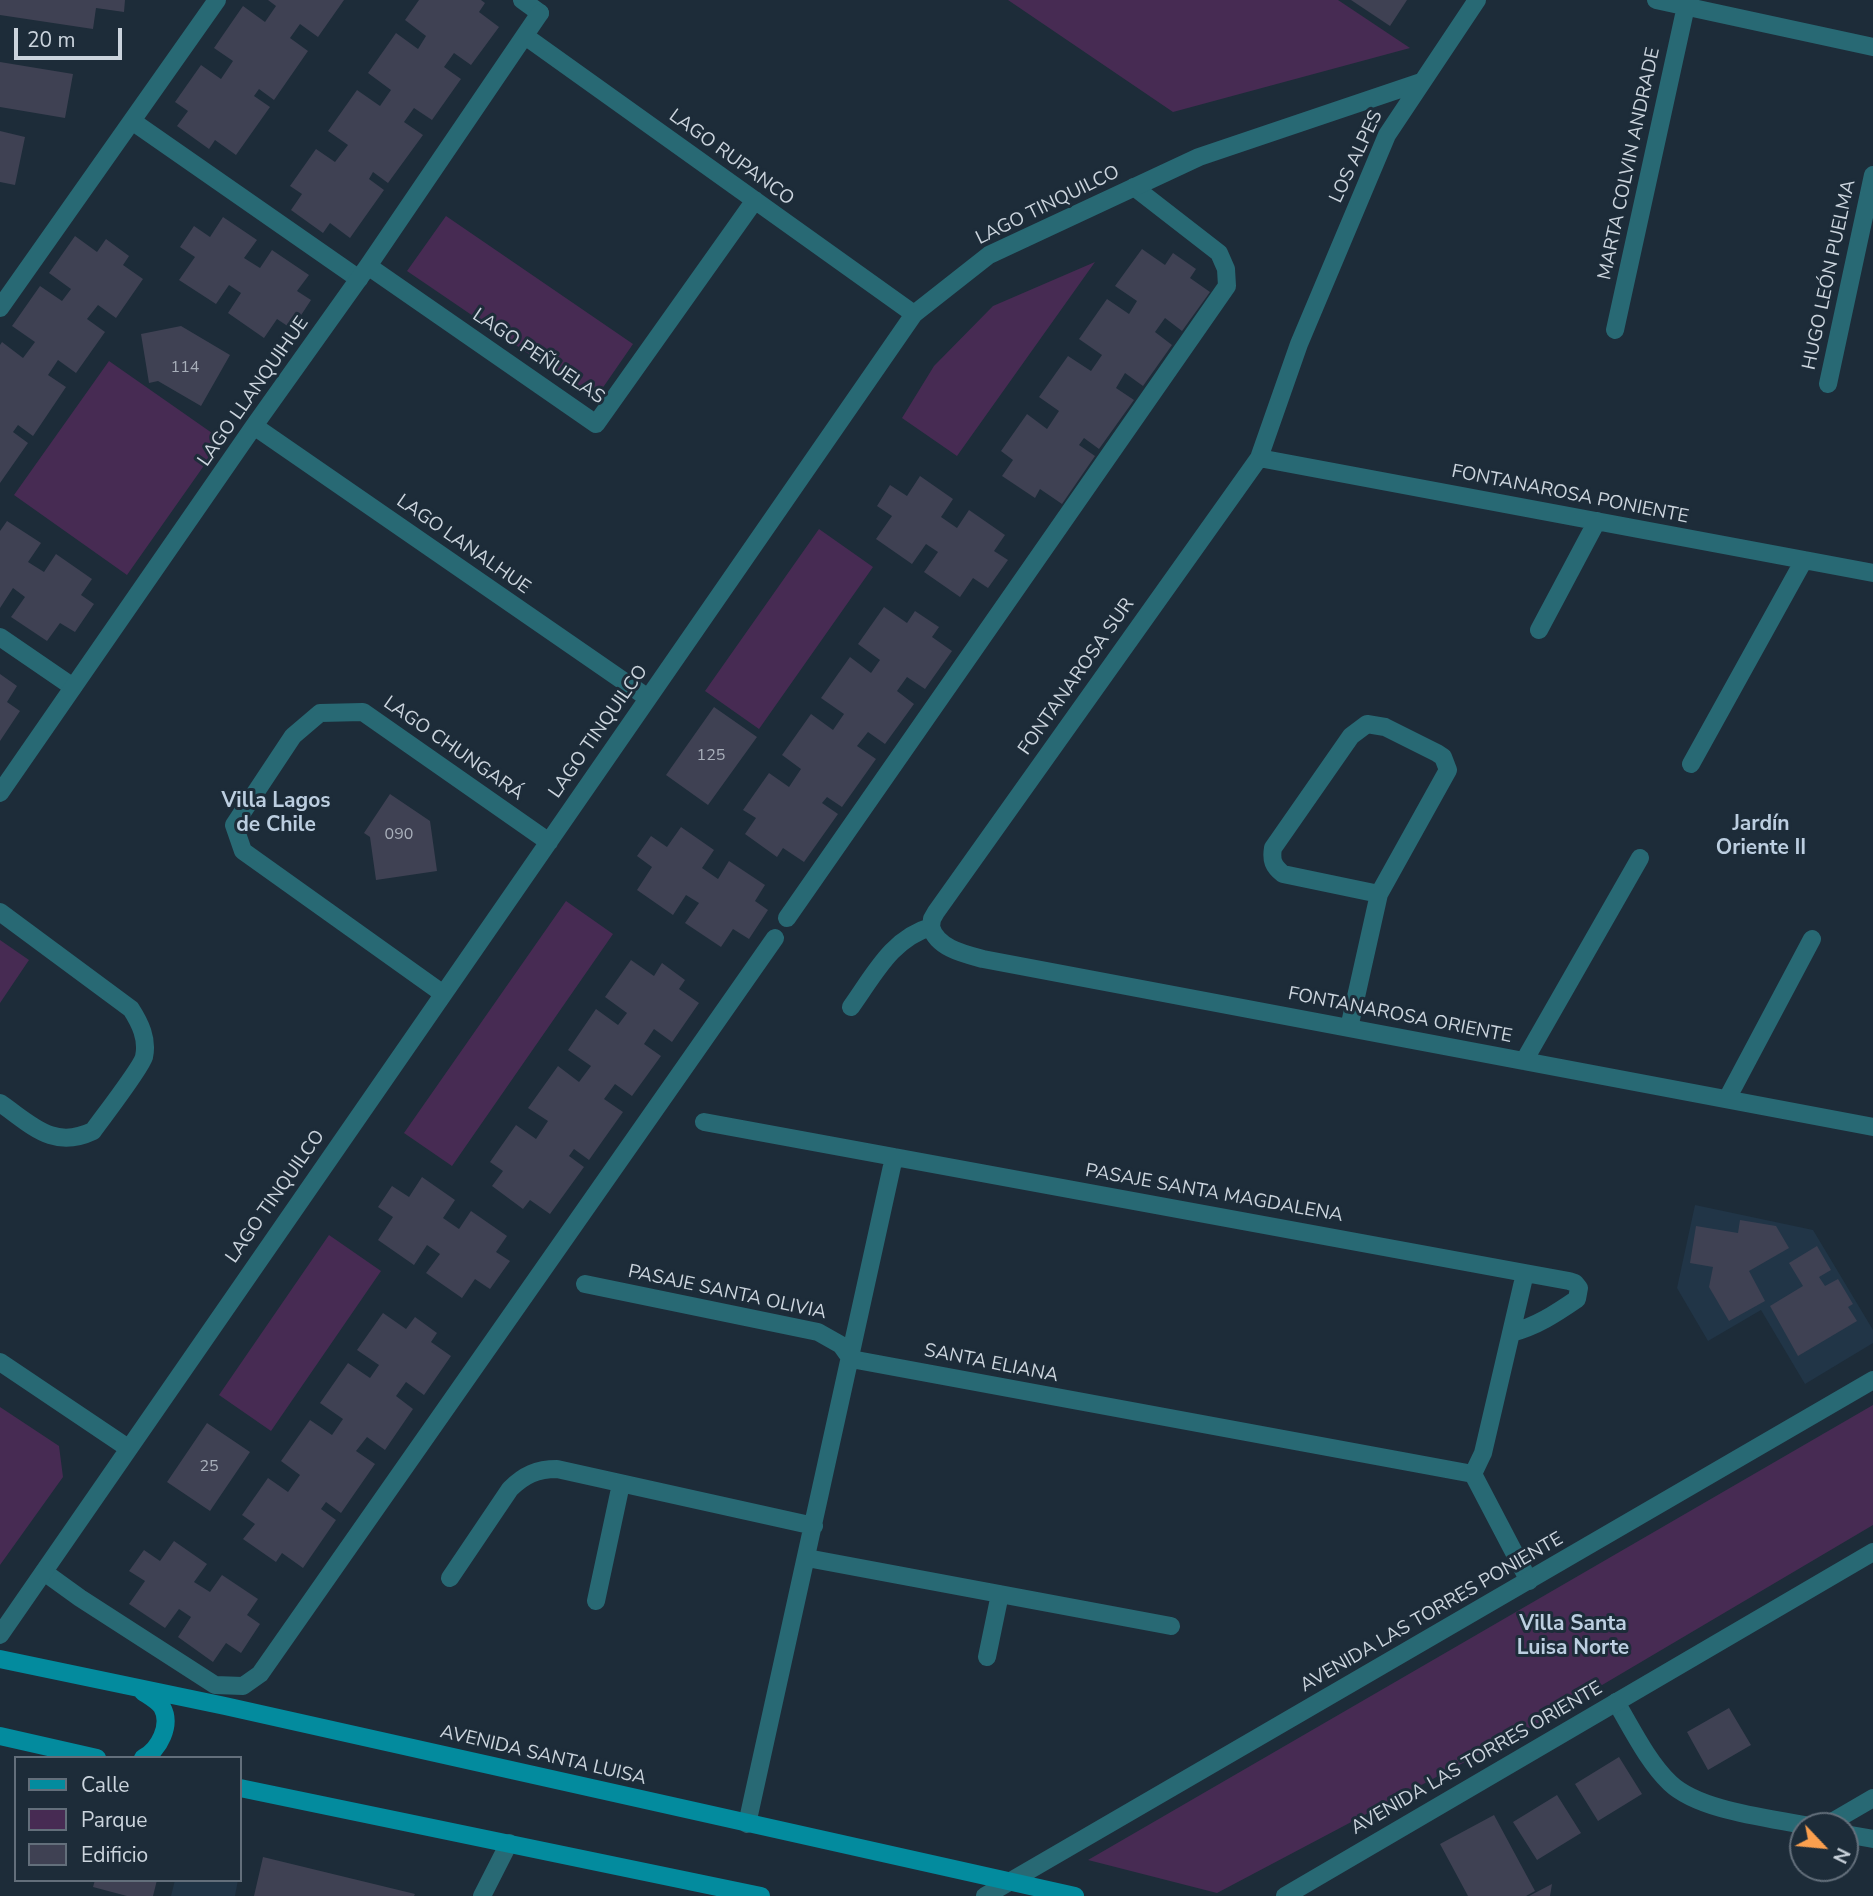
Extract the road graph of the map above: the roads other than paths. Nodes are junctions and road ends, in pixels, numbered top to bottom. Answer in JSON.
{"nodes":[{"id":1,"x":217,"y":0,"type":"edge"},
{"id":2,"x":522,"y":0,"type":"edge"},
{"id":3,"x":1477,"y":0,"type":"edge"},
{"id":4,"x":1656,"y":0,"type":"edge"},
{"id":5,"x":1686,"y":6,"type":"junction"},
{"id":6,"x":525,"y":36,"type":"junction"},
{"id":7,"x":1873,"y":47,"type":"edge"},
{"id":8,"x":1420,"y":82,"type":"junction"},
{"id":9,"x":132,"y":121,"type":"junction"},
{"id":10,"x":1873,"y":175,"type":"edge"},
{"id":11,"x":1134,"y":187,"type":"junction"},
{"id":12,"x":755,"y":200,"type":"junction"},
{"id":13,"x":364,"y":273,"type":"junction"},
{"id":14,"x":0,"y":308,"type":"edge"},
{"id":15,"x":914,"y":314,"type":"junction"},
{"id":16,"x":1615,"y":330,"type":"dead end"},
{"id":17,"x":1299,"y":344,"type":"joint"},
{"id":18,"x":1828,"y":384,"type":"dead end"},
{"id":19,"x":254,"y":426,"type":"junction"},
{"id":20,"x":1259,"y":458,"type":"junction"},
{"id":21,"x":1597,"y":521,"type":"junction"},
{"id":22,"x":1804,"y":560,"type":"junction"},
{"id":23,"x":1873,"y":573,"type":"edge"},
{"id":24,"x":1539,"y":630,"type":"dead end"},
{"id":25,"x":0,"y":637,"type":"edge"},
{"id":26,"x":73,"y":687,"type":"junction"},
{"id":27,"x":648,"y":698,"type":"junction"},
{"id":28,"x":1691,"y":764,"type":"dead end"},
{"id":29,"x":0,"y":793,"type":"edge"},
{"id":30,"x":549,"y":842,"type":"junction"},
{"id":31,"x":1640,"y":858,"type":"dead end"},
{"id":32,"x":1379,"y":894,"type":"junction"},
{"id":33,"x":0,"y":912,"type":"edge"},
{"id":34,"x":788,"y":919,"type":"dead end"},
{"id":35,"x":931,"y":927,"type":"junction"},
{"id":36,"x":775,"y":938,"type":"dead end"},
{"id":37,"x":1812,"y":939,"type":"dead end"},
{"id":38,"x":442,"y":993,"type":"junction"},
{"id":39,"x":851,"y":1007,"type":"dead end"},
{"id":40,"x":1349,"y":1028,"type":"junction"},
{"id":41,"x":1524,"y":1061,"type":"junction"},
{"id":42,"x":1727,"y":1099,"type":"junction"},
{"id":43,"x":0,"y":1103,"type":"edge"},
{"id":44,"x":704,"y":1122,"type":"dead end"},
{"id":45,"x":1873,"y":1127,"type":"edge"},
{"id":46,"x":894,"y":1157,"type":"junction"},
{"id":47,"x":1525,"y":1273,"type":"junction"},
{"id":48,"x":585,"y":1284,"type":"dead end"},
{"id":49,"x":1511,"y":1333,"type":"junction"},
{"id":50,"x":851,"y":1359,"type":"junction"},
{"id":51,"x":0,"y":1362,"type":"edge"},
{"id":52,"x":1873,"y":1380,"type":"edge"},
{"id":53,"x":128,"y":1448,"type":"junction"},
{"id":54,"x":1473,"y":1474,"type":"junction"},
{"id":55,"x":621,"y":1484,"type":"junction"},
{"id":56,"x":814,"y":1526,"type":"junction"},
{"id":57,"x":1873,"y":1552,"type":"edge"},
{"id":58,"x":807,"y":1558,"type":"junction"},
{"id":59,"x":44,"y":1572,"type":"junction"},
{"id":60,"x":450,"y":1578,"type":"dead end"},
{"id":61,"x":1529,"y":1581,"type":"junction"},
{"id":62,"x":1000,"y":1594,"type":"junction"},
{"id":63,"x":596,"y":1601,"type":"dead end"},
{"id":64,"x":1171,"y":1626,"type":"dead end"},
{"id":65,"x":0,"y":1635,"type":"edge"},
{"id":66,"x":987,"y":1657,"type":"dead end"},
{"id":67,"x":0,"y":1660,"type":"edge"},
{"id":68,"x":139,"y":1689,"type":"junction"},
{"id":69,"x":1616,"y":1702,"type":"junction"},
{"id":70,"x":0,"y":1736,"type":"edge"},
{"id":71,"x":88,"y":1756,"type":"edge"},
{"id":72,"x":146,"y":1756,"type":"edge"},
{"id":73,"x":242,"y":1788,"type":"edge"},
{"id":74,"x":1873,"y":1798,"type":"edge"},
{"id":75,"x":1849,"y":1812,"type":"edge"},
{"id":76,"x":1789,"y":1822,"type":"edge"},
{"id":77,"x":747,"y":1824,"type":"junction"},
{"id":78,"x":509,"y":1843,"type":"junction"},
{"id":79,"x":1012,"y":1882,"type":"junction"},
{"id":80,"x":482,"y":1896,"type":"edge"},
{"id":81,"x":761,"y":1896,"type":"edge"},
{"id":82,"x":985,"y":1896,"type":"edge"},
{"id":83,"x":1075,"y":1896,"type":"edge"},
{"id":84,"x":1284,"y":1896,"type":"edge"}],
"edges":[{"from":1,"to":9,"type":"street"},
{"from":2,"to":6,"type":"street","name":"LAGO LLANQUIHUE"},
{"from":3,"to":8,"type":"street","name":"LOS ALPES"},
{"from":4,"to":5,"type":"street"},
{"from":5,"to":7,"type":"street"},
{"from":5,"to":16,"type":"street","name":"MARTA COLVIN ANDRADE"},
{"from":6,"to":12,"type":"street","name":"LAGO RUPANCO"},
{"from":6,"to":13,"type":"street","name":"LAGO LLANQUIHUE"},
{"from":8,"to":11,"type":"street","name":"LAGO TINQUILCO"},
{"from":8,"to":17,"type":"street","name":"LOS ALPES"},
{"from":9,"to":13,"type":"street"},
{"from":9,"to":14,"type":"street"},
{"from":10,"to":18,"type":"street","name":"HUGO LEÓN PUELMA"},
{"from":11,"to":15,"type":"street","name":"LAGO TINQUILCO"},
{"from":11,"to":34,"type":"street"},
{"from":12,"to":13,"type":"street","name":"LAGO PEÑUELAS"},
{"from":12,"to":15,"type":"street","name":"LAGO RUPANCO"},
{"from":13,"to":19,"type":"street","name":"LAGO LLANQUIHUE"},
{"from":15,"to":27,"type":"street","name":"LAGO TINQUILCO"},
{"from":17,"to":20,"type":"street","name":"FONTANAROSA SUR"},
{"from":19,"to":26,"type":"street","name":"LAGO LLANQUIHUE"},
{"from":19,"to":27,"type":"street","name":"LAGO LANALHUE"},
{"from":20,"to":21,"type":"street","name":"FONTANAROSA PONIENTE"},
{"from":20,"to":35,"type":"street","name":"FONTANAROSA SUR"},
{"from":21,"to":22,"type":"street","name":"FONTANAROSA PONIENTE"},
{"from":21,"to":24,"type":"street"},
{"from":22,"to":23,"type":"street","name":"FONTANAROSA PONIENTE"},
{"from":22,"to":28,"type":"street"},
{"from":25,"to":26,"type":"street"},
{"from":26,"to":29,"type":"street","name":"LAGO LLANQUIHUE"},
{"from":27,"to":30,"type":"street","name":"LAGO TINQUILCO"},
{"from":30,"to":38,"type":"street","name":"LAGO TINQUILCO"},
{"from":30,"to":38,"type":"street","name":"LAGO CHUNGARÁ"},
{"from":31,"to":41,"type":"street"},
{"from":32,"to":32,"type":"street"},
{"from":32,"to":40,"type":"street"},
{"from":33,"to":43,"type":"street"},
{"from":35,"to":39,"type":"street"},
{"from":35,"to":40,"type":"street","name":"FONTANAROSA ORIENTE"},
{"from":36,"to":59,"type":"street"},
{"from":37,"to":42,"type":"street"},
{"from":38,"to":53,"type":"street","name":"LAGO TINQUILCO"},
{"from":40,"to":41,"type":"street","name":"FONTANAROSA ORIENTE"},
{"from":41,"to":42,"type":"street","name":"FONTANAROSA ORIENTE"},
{"from":42,"to":45,"type":"street","name":"FONTANAROSA ORIENTE"},
{"from":44,"to":46,"type":"street","name":"PASAJE SANTA MAGDALENA"},
{"from":46,"to":47,"type":"street","name":"PASAJE SANTA MAGDALENA"},
{"from":46,"to":50,"type":"street"},
{"from":47,"to":49,"type":"street"},
{"from":47,"to":49,"type":"street","name":"PASAJE SANTA MAGDALENA"},
{"from":48,"to":50,"type":"street","name":"PASAJE SANTA OLIVIA"},
{"from":49,"to":54,"type":"street"},
{"from":50,"to":54,"type":"street","name":"SANTA ELIANA"},
{"from":50,"to":56,"type":"street"},
{"from":51,"to":53,"type":"street"},
{"from":52,"to":61,"type":"street","name":"AVENIDA LAS TORRES PONIENTE"},
{"from":53,"to":59,"type":"street","name":"LAGO TINQUILCO"},
{"from":54,"to":61,"type":"street"},
{"from":55,"to":56,"type":"street"},
{"from":55,"to":60,"type":"street"},
{"from":55,"to":63,"type":"street"},
{"from":56,"to":58,"type":"street"},
{"from":57,"to":69,"type":"street","name":"AVENIDA LAS TORRES ORIENTE"},
{"from":58,"to":62,"type":"street"},
{"from":58,"to":77,"type":"street"},
{"from":59,"to":65,"type":"street","name":"LAGO TINQUILCO"},
{"from":61,"to":79,"type":"street","name":"AVENIDA LAS TORRES PONIENTE"},
{"from":62,"to":64,"type":"street"},
{"from":62,"to":66,"type":"street"},
{"from":67,"to":68,"type":"main road","name":"AVENIDA SANTA LUISA"},
{"from":68,"to":72,"type":"main road"},
{"from":68,"to":77,"type":"main road","name":"AVENIDA SANTA LUISA"},
{"from":69,"to":76,"type":"street"},
{"from":69,"to":84,"type":"street","name":"AVENIDA LAS TORRES ORIENTE"},
{"from":70,"to":71,"type":"main road"},
{"from":73,"to":78,"type":"main road"},
{"from":74,"to":75,"type":"street"},
{"from":77,"to":79,"type":"main road","name":"AVENIDA SANTA LUISA"},
{"from":78,"to":80,"type":"street"},
{"from":78,"to":81,"type":"main road"},
{"from":79,"to":82,"type":"street","name":"AVENIDA LAS TORRES PONIENTE"},
{"from":79,"to":83,"type":"main road","name":"AVENIDA SANTA LUISA"}]}
